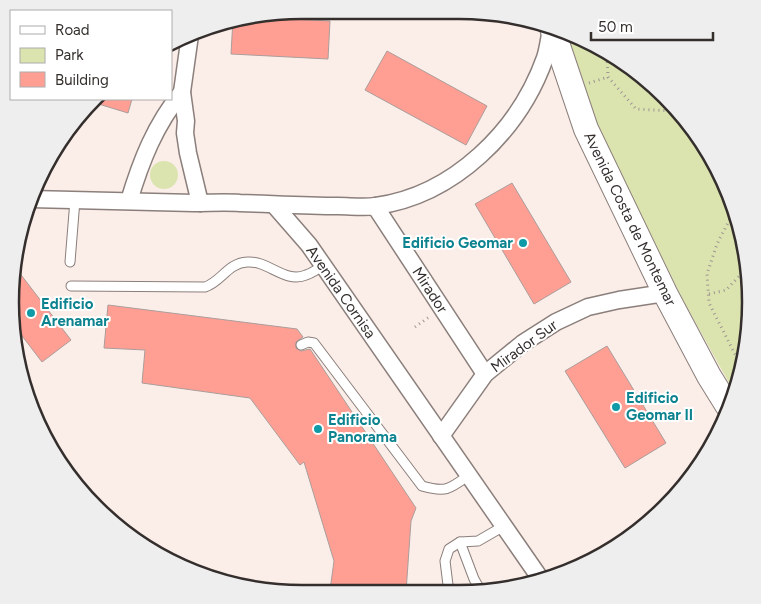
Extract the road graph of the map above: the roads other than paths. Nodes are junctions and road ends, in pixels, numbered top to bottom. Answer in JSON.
{"nodes":[{"id":1,"x":550,"y":34,"type":"edge"},
{"id":2,"x":554,"y":35,"type":"edge"},
{"id":3,"x":189,"y":42,"type":"edge"},
{"id":4,"x":182,"y":92,"type":"junction"},
{"id":5,"x":38,"y":199,"type":"edge"},
{"id":6,"x":75,"y":200,"type":"junction"},
{"id":7,"x":129,"y":201,"type":"junction"},
{"id":8,"x":200,"y":203,"type":"junction"},
{"id":9,"x":275,"y":206,"type":"junction"},
{"id":10,"x":375,"y":206,"type":"junction"},
{"id":11,"x":70,"y":262,"type":"dead end"},
{"id":12,"x":323,"y":265,"type":"junction"},
{"id":13,"x":71,"y":286,"type":"dead end"},
{"id":14,"x":665,"y":294,"type":"junction"},
{"id":15,"x":301,"y":345,"type":"dead end"},
{"id":16,"x":485,"y":374,"type":"junction"},
{"id":17,"x":724,"y":401,"type":"edge"},
{"id":18,"x":441,"y":436,"type":"junction"},
{"id":19,"x":469,"y":475,"type":"junction"},
{"id":20,"x":504,"y":526,"type":"junction"},
{"id":21,"x":460,"y":542,"type":"junction"},
{"id":22,"x":537,"y":574,"type":"edge"},
{"id":23,"x":448,"y":585,"type":"edge"},
{"id":24,"x":477,"y":585,"type":"edge"}],
"edges":[{"from":1,"to":10,"type":"street"},
{"from":2,"to":14,"type":"street","name":"Avenida Costa de Montemar"},
{"from":3,"to":4,"type":"street"},
{"from":4,"to":7,"type":"street"},
{"from":4,"to":8,"type":"street"},
{"from":5,"to":6,"type":"street"},
{"from":6,"to":7,"type":"street"},
{"from":6,"to":11,"type":"lane"},
{"from":7,"to":8,"type":"street"},
{"from":8,"to":9,"type":"street"},
{"from":9,"to":10,"type":"street"},
{"from":9,"to":12,"type":"street","name":"Avenida Cornisa"},
{"from":10,"to":16,"type":"street","name":"Mirador"},
{"from":12,"to":13,"type":"lane"},
{"from":12,"to":18,"type":"street","name":"Avenida Cornisa"},
{"from":14,"to":16,"type":"street","name":"Mirador Sur"},
{"from":14,"to":17,"type":"street","name":"Avenida Costa de Montemar"},
{"from":15,"to":19,"type":"lane"},
{"from":16,"to":18,"type":"street","name":"Mirador Sur"},
{"from":18,"to":19,"type":"street","name":"Avenida Cornisa"},
{"from":19,"to":20,"type":"street","name":"Avenida Cornisa"},
{"from":20,"to":21,"type":"lane"},
{"from":20,"to":22,"type":"street","name":"Avenida Cornisa"},
{"from":21,"to":23,"type":"lane"},
{"from":21,"to":24,"type":"lane"}]}
